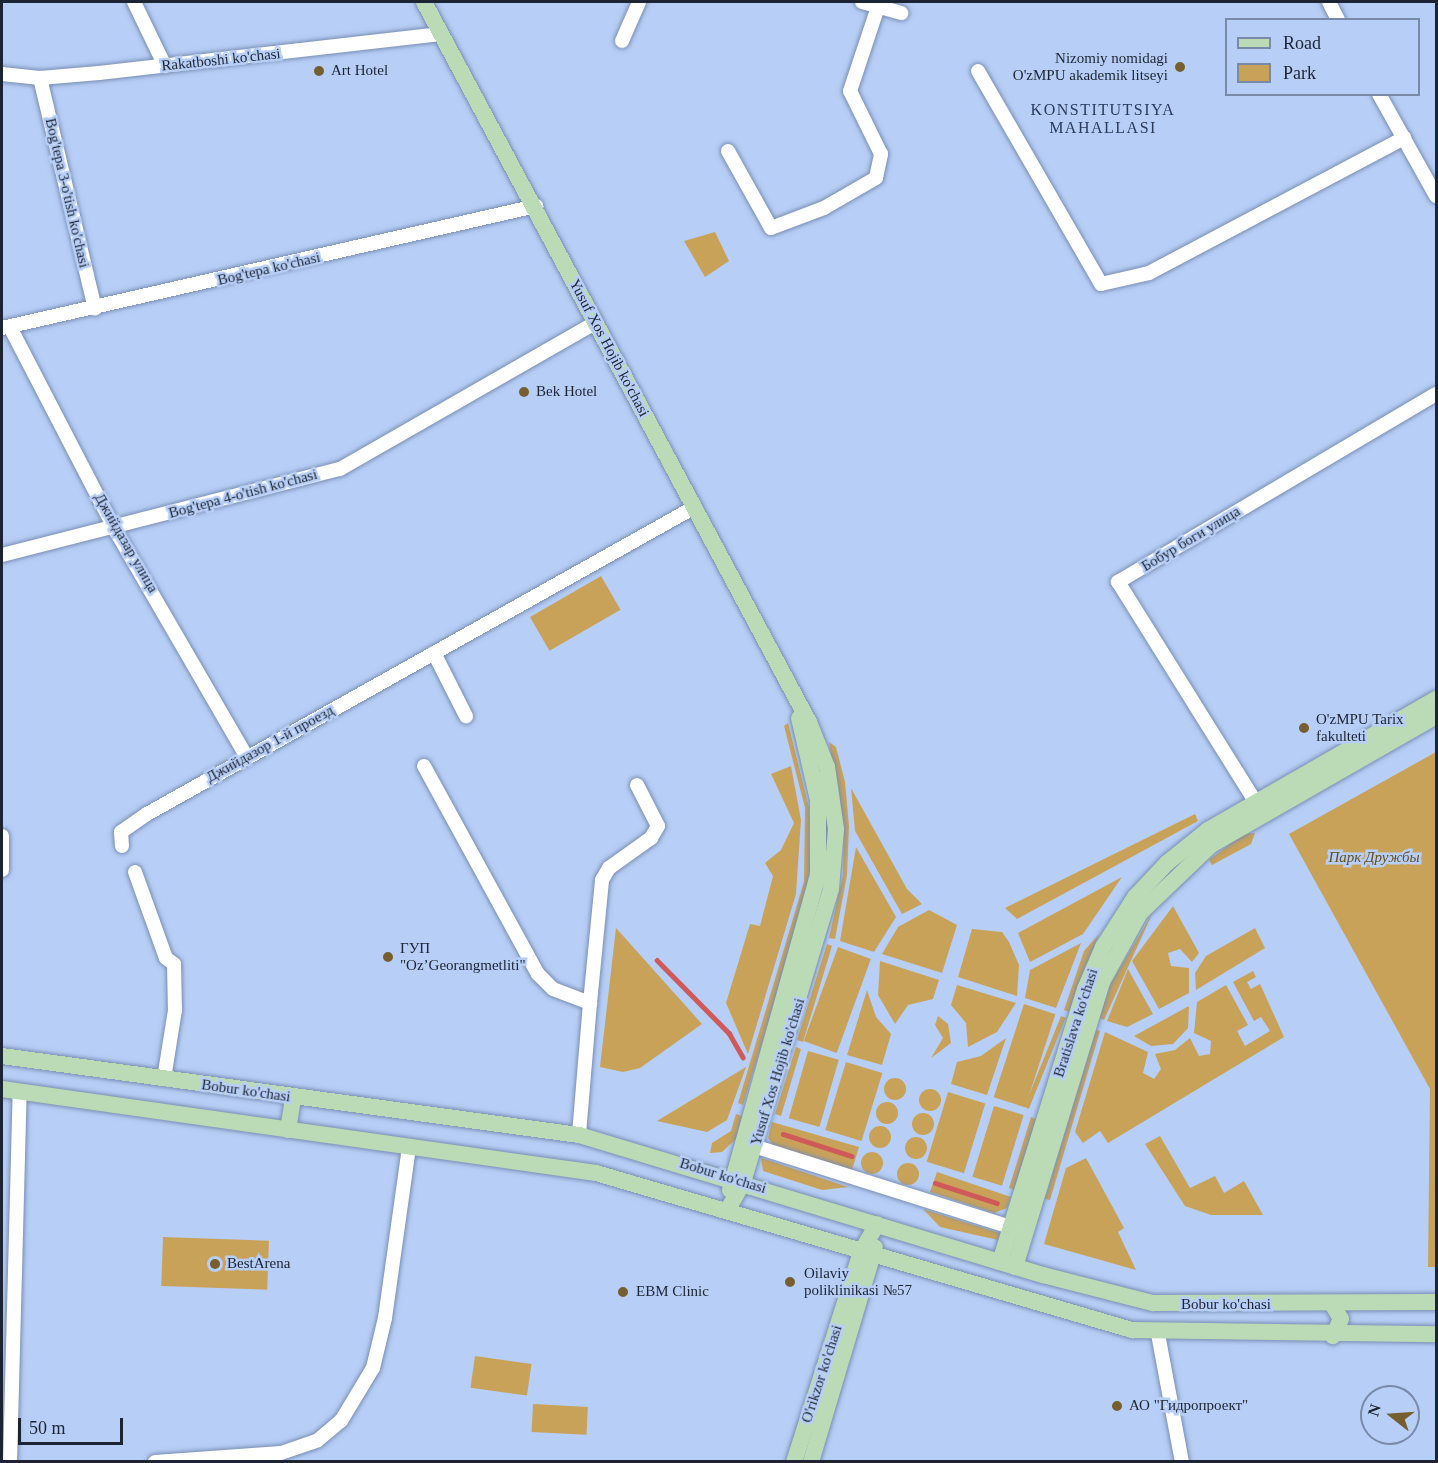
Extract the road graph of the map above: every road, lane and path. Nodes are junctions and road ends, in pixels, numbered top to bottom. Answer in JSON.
{"nodes":[{"id":1,"x":134,"y":2,"type":"edge"},
{"id":2,"x":424,"y":2,"type":"edge"},
{"id":3,"x":639,"y":2,"type":"edge"},
{"id":4,"x":862,"y":2,"type":"edge"},
{"id":5,"x":1329,"y":2,"type":"edge"},
{"id":6,"x":878,"y":7,"type":"junction"},
{"id":7,"x":901,"y":13,"type":"dead end"},
{"id":8,"x":1337,"y":18,"type":"edge"},
{"id":9,"x":441,"y":34,"type":"junction"},
{"id":10,"x":622,"y":41,"type":"dead end"},
{"id":11,"x":165,"y":66,"type":"junction"},
{"id":12,"x":978,"y":71,"type":"dead end"},
{"id":13,"x":2,"y":74,"type":"edge"},
{"id":14,"x":40,"y":78,"type":"junction"},
{"id":15,"x":1381,"y":96,"type":"edge"},
{"id":16,"x":1404,"y":138,"type":"junction"},
{"id":17,"x":728,"y":151,"type":"dead end"},
{"id":18,"x":1437,"y":196,"type":"edge"},
{"id":19,"x":536,"y":206,"type":"junction"},
{"id":20,"x":95,"y":309,"type":"junction"},
{"id":21,"x":595,"y":323,"type":"junction"},
{"id":22,"x":6,"y":327,"type":"edge"},
{"id":23,"x":1437,"y":394,"type":"edge"},
{"id":24,"x":693,"y":508,"type":"junction"},
{"id":25,"x":114,"y":528,"type":"junction"},
{"id":26,"x":2,"y":555,"type":"edge"},
{"id":27,"x":434,"y":653,"type":"junction"},
{"id":28,"x":1437,"y":699,"type":"edge"},
{"id":29,"x":466,"y":716,"type":"dead end"},
{"id":30,"x":1437,"y":716,"type":"edge"},
{"id":31,"x":248,"y":757,"type":"junction"},
{"id":32,"x":424,"y":766,"type":"dead end"},
{"id":33,"x":637,"y":785,"type":"dead end"},
{"id":34,"x":1259,"y":807,"type":"junction"},
{"id":35,"x":2,"y":836,"type":"edge"},
{"id":36,"x":122,"y":846,"type":"dead end"},
{"id":37,"x":2,"y":870,"type":"edge"},
{"id":38,"x":135,"y":873,"type":"dead end"},
{"id":39,"x":590,"y":1003,"type":"junction"},
{"id":40,"x":2,"y":1056,"type":"edge"},
{"id":41,"x":164,"y":1079,"type":"junction"},
{"id":42,"x":2,"y":1089,"type":"edge"},
{"id":43,"x":20,"y":1091,"type":"junction"},
{"id":44,"x":292,"y":1097,"type":"junction"},
{"id":45,"x":288,"y":1130,"type":"junction"},
{"id":46,"x":579,"y":1135,"type":"junction"},
{"id":47,"x":748,"y":1144,"type":"junction"},
{"id":48,"x":409,"y":1147,"type":"junction"},
{"id":49,"x":737,"y":1181,"type":"junction"},
{"id":50,"x":728,"y":1211,"type":"junction"},
{"id":51,"x":876,"y":1224,"type":"junction"},
{"id":52,"x":1018,"y":1230,"type":"junction"},
{"id":53,"x":868,"y":1255,"type":"junction"},
{"id":54,"x":1008,"y":1264,"type":"junction"},
{"id":55,"x":1437,"y":1302,"type":"edge"},
{"id":56,"x":1332,"y":1304,"type":"junction"},
{"id":57,"x":1158,"y":1334,"type":"junction"},
{"id":58,"x":1437,"y":1334,"type":"edge"},
{"id":59,"x":1333,"y":1336,"type":"junction"},
{"id":60,"x":10,"y":1461,"type":"edge"},
{"id":61,"x":155,"y":1461,"type":"edge"},
{"id":62,"x":794,"y":1461,"type":"edge"},
{"id":63,"x":811,"y":1461,"type":"edge"},
{"id":64,"x":1182,"y":1461,"type":"edge"}],
"edges":[{"from":1,"to":11,"type":"street"},
{"from":2,"to":9,"type":"main road","name":"Yusuf Xos Hojib ko'chasi"},
{"from":3,"to":10,"type":"street"},
{"from":4,"to":6,"type":"street"},
{"from":5,"to":8,"type":"street"},
{"from":6,"to":7,"type":"street"},
{"from":6,"to":17,"type":"street"},
{"from":9,"to":11,"type":"street","name":"Rakatboshi ko'chasi"},
{"from":9,"to":19,"type":"main road","name":"Yusuf Xos Hojib ko'chasi"},
{"from":11,"to":14,"type":"street","name":"Rakatboshi ko'chasi"},
{"from":12,"to":16,"type":"street"},
{"from":13,"to":14,"type":"street","name":"Rakatboshi ko'chasi"},
{"from":14,"to":20,"type":"street","name":"Bog'tepa 3-o'tish ko'chasi"},
{"from":15,"to":16,"type":"street"},
{"from":16,"to":18,"type":"street"},
{"from":19,"to":20,"type":"street","name":"Bog'tepa ko'chasi"},
{"from":19,"to":21,"type":"main road","name":"Yusuf Xos Hojib ko'chasi"},
{"from":20,"to":22,"type":"street","name":"Bog'tepa ko'chasi"},
{"from":21,"to":24,"type":"main road","name":"Yusuf Xos Hojib ko'chasi"},
{"from":21,"to":25,"type":"street","name":"Bog'tepa 4-o'tish ko'chasi"},
{"from":22,"to":25,"type":"street","name":"Джийдазар улица"},
{"from":23,"to":34,"type":"street","name":"Бобур боги улица"},
{"from":24,"to":27,"type":"street","name":"Джийдазор 1-й проезд"},
{"from":24,"to":47,"type":"main road","name":"Yusuf Xos Hojib ko'chasi"},
{"from":25,"to":26,"type":"street","name":"Bog'tepa 4-o'tish ko'chasi"},
{"from":25,"to":31,"type":"street","name":"Джийдазар улица"},
{"from":27,"to":29,"type":"street"},
{"from":27,"to":31,"type":"street","name":"Джийдазор 1-й проезд"},
{"from":28,"to":34,"type":"main road","name":"Bratislava ko'chasi"},
{"from":30,"to":34,"type":"main road","name":"Bratislava ko'chasi"},
{"from":31,"to":36,"type":"street","name":"Джийдазор 1-й проезд"},
{"from":32,"to":39,"type":"street"},
{"from":33,"to":39,"type":"street"},
{"from":34,"to":52,"type":"main road","name":"Bratislava ko'chasi"},
{"from":35,"to":37,"type":"street"},
{"from":38,"to":41,"type":"street"},
{"from":39,"to":46,"type":"street"},
{"from":40,"to":41,"type":"main road","name":"Bobur ko'chasi"},
{"from":41,"to":44,"type":"main road","name":"Bobur ko'chasi"},
{"from":42,"to":43,"type":"main road","name":"Bobur ko'chasi"},
{"from":43,"to":45,"type":"main road","name":"Bobur ko'chasi"},
{"from":43,"to":60,"type":"street"},
{"from":44,"to":45,"type":"main road"},
{"from":44,"to":46,"type":"main road","name":"Bobur ko'chasi"},
{"from":45,"to":48,"type":"main road","name":"Bobur ko'chasi"},
{"from":46,"to":49,"type":"main road","name":"Bobur ko'chasi"},
{"from":47,"to":49,"type":"main road","name":"Yusuf Xos Hojib ko'chasi"},
{"from":47,"to":52,"type":"street"},
{"from":48,"to":50,"type":"main road","name":"Bobur ko'chasi"},
{"from":48,"to":61,"type":"street"},
{"from":49,"to":50,"type":"main road","name":"Yusuf Xos Hojib ko'chasi"},
{"from":49,"to":51,"type":"main road","name":"Bobur ko'chasi"},
{"from":50,"to":53,"type":"main road","name":"Bobur ko'chasi"},
{"from":51,"to":53,"type":"main road"},
{"from":51,"to":54,"type":"main road","name":"Bobur ko'chasi"},
{"from":52,"to":54,"type":"main road","name":"Bratislava ko'chasi"},
{"from":53,"to":57,"type":"main road","name":"Bobur ko'chasi"},
{"from":53,"to":62,"type":"main road","name":"O'rikzor ko'chasi"},
{"from":53,"to":63,"type":"main road","name":"O'rikzor ko'chasi"},
{"from":54,"to":56,"type":"main road","name":"Bobur ko'chasi"},
{"from":55,"to":56,"type":"main road","name":"Bobur ko'chasi"},
{"from":56,"to":59,"type":"main road"},
{"from":57,"to":59,"type":"main road","name":"Bobur ko'chasi"},
{"from":57,"to":64,"type":"street"},
{"from":58,"to":59,"type":"main road","name":"Bobur ko'chasi"}]}
